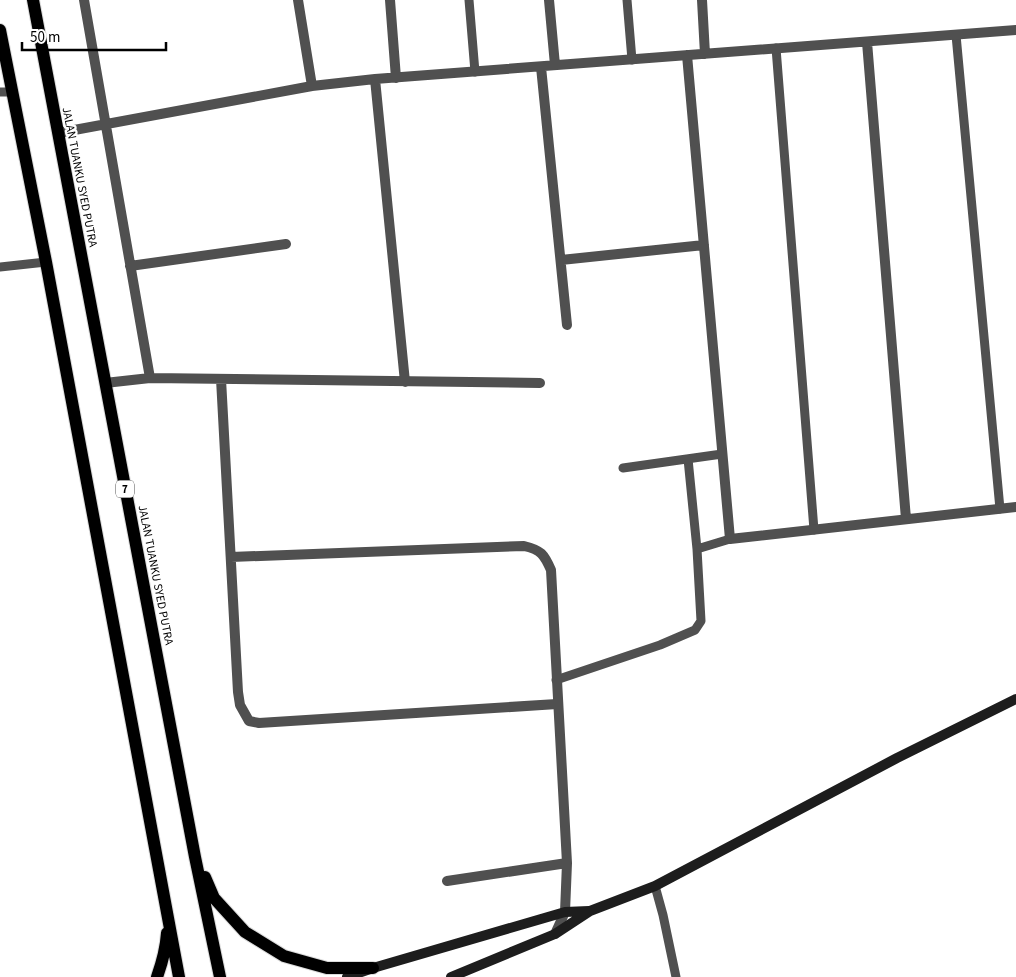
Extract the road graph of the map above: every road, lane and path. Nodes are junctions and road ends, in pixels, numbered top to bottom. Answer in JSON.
{"nodes":[{"id":1,"x":33,"y":0,"type":"edge"},
{"id":2,"x":84,"y":0,"type":"edge"},
{"id":3,"x":298,"y":0,"type":"edge"},
{"id":4,"x":390,"y":0,"type":"edge"},
{"id":5,"x":469,"y":0,"type":"edge"},
{"id":6,"x":549,"y":0,"type":"edge"},
{"id":7,"x":627,"y":0,"type":"edge"},
{"id":8,"x":702,"y":0,"type":"edge"},
{"id":9,"x":0,"y":30,"type":"edge"},
{"id":10,"x":1016,"y":30,"type":"edge"},
{"id":11,"x":956,"y":35,"type":"junction"},
{"id":12,"x":867,"y":42,"type":"junction"},
{"id":13,"x":776,"y":48,"type":"junction"},
{"id":14,"x":705,"y":54,"type":"junction"},
{"id":15,"x":687,"y":55,"type":"junction"},
{"id":16,"x":632,"y":60,"type":"junction"},
{"id":17,"x":555,"y":65,"type":"junction"},
{"id":18,"x":541,"y":67,"type":"junction"},
{"id":19,"x":475,"y":72,"type":"junction"},
{"id":20,"x":396,"y":78,"type":"junction"},
{"id":21,"x":375,"y":79,"type":"junction"},
{"id":22,"x":312,"y":86,"type":"junction"},
{"id":23,"x":6,"y":92,"type":"edge"},
{"id":24,"x":105,"y":124,"type":"junction"},
{"id":25,"x":58,"y":133,"type":"junction"},
{"id":26,"x":286,"y":244,"type":"dead end"},
{"id":27,"x":704,"y":245,"type":"junction"},
{"id":28,"x":561,"y":260,"type":"junction"},
{"id":29,"x":46,"y":262,"type":"junction"},
{"id":30,"x":130,"y":266,"type":"junction"},
{"id":31,"x":0,"y":267,"type":"edge"},
{"id":32,"x":567,"y":325,"type":"dead end"},
{"id":33,"x":150,"y":378,"type":"junction"},
{"id":34,"x":221,"y":379,"type":"junction"},
{"id":35,"x":405,"y":382,"type":"junction"},
{"id":36,"x":106,"y":383,"type":"junction"},
{"id":37,"x":540,"y":384,"type":"dead end"},
{"id":38,"x":722,"y":454,"type":"junction"},
{"id":39,"x":688,"y":459,"type":"junction"},
{"id":40,"x":623,"y":468,"type":"dead end"},
{"id":41,"x":1016,"y":507,"type":"edge"},
{"id":42,"x":1000,"y":509,"type":"junction"},
{"id":43,"x":906,"y":519,"type":"junction"},
{"id":44,"x":814,"y":530,"type":"junction"},
{"id":45,"x":730,"y":539,"type":"junction"},
{"id":46,"x":697,"y":549,"type":"junction"},
{"id":47,"x":231,"y":557,"type":"junction"},
{"id":48,"x":556,"y":680,"type":"junction"},
{"id":49,"x":1016,"y":699,"type":"edge"},
{"id":50,"x":558,"y":704,"type":"junction"},
{"id":51,"x":195,"y":857,"type":"junction"},
{"id":52,"x":567,"y":862,"type":"junction"},
{"id":53,"x":447,"y":881,"type":"dead end"},
{"id":54,"x":654,"y":886,"type":"junction"},
{"id":55,"x":565,"y":912,"type":"junction"},
{"id":56,"x":590,"y":912,"type":"junction"},
{"id":57,"x":168,"y":921,"type":"junction"},
{"id":58,"x":554,"y":934,"type":"junction"},
{"id":59,"x":373,"y":968,"type":"junction"},
{"id":60,"x":157,"y":977,"type":"edge"},
{"id":61,"x":179,"y":977,"type":"edge"},
{"id":62,"x":220,"y":977,"type":"edge"},
{"id":63,"x":347,"y":977,"type":"edge"},
{"id":64,"x":451,"y":977,"type":"edge"},
{"id":65,"x":676,"y":977,"type":"edge"}],
"edges":[{"from":1,"to":25,"type":"main road","name":"JALAN TUANKU SYED PUTRA","number":"7"},
{"from":2,"to":24,"type":"street"},
{"from":3,"to":22,"type":"street"},
{"from":4,"to":20,"type":"street"},
{"from":5,"to":19,"type":"lane"},
{"from":6,"to":17,"type":"street"},
{"from":7,"to":16,"type":"lane"},
{"from":8,"to":14,"type":"street"},
{"from":9,"to":23,"type":"main road"},
{"from":10,"to":11,"type":"street"},
{"from":11,"to":12,"type":"street"},
{"from":11,"to":42,"type":"lane"},
{"from":12,"to":13,"type":"street"},
{"from":12,"to":43,"type":"street"},
{"from":13,"to":14,"type":"street"},
{"from":13,"to":44,"type":"lane"},
{"from":14,"to":15,"type":"street"},
{"from":15,"to":16,"type":"street"},
{"from":15,"to":27,"type":"street"},
{"from":16,"to":17,"type":"street"},
{"from":17,"to":18,"type":"street"},
{"from":18,"to":19,"type":"street"},
{"from":18,"to":28,"type":"street"},
{"from":19,"to":20,"type":"street"},
{"from":20,"to":21,"type":"street"},
{"from":21,"to":22,"type":"street"},
{"from":21,"to":35,"type":"street"},
{"from":22,"to":24,"type":"street"},
{"from":23,"to":29,"type":"main road"},
{"from":24,"to":25,"type":"street"},
{"from":24,"to":30,"type":"street"},
{"from":25,"to":36,"type":"main road","name":"JALAN TUANKU SYED PUTRA","number":"7"},
{"from":26,"to":30,"type":"street"},
{"from":27,"to":28,"type":"street"},
{"from":27,"to":38,"type":"street"},
{"from":28,"to":32,"type":"street"},
{"from":29,"to":31,"type":"lane"},
{"from":29,"to":57,"type":"main road"},
{"from":30,"to":33,"type":"street"},
{"from":33,"to":34,"type":"street"},
{"from":33,"to":36,"type":"street"},
{"from":34,"to":35,"type":"street"},
{"from":34,"to":47,"type":"street"},
{"from":35,"to":37,"type":"street"},
{"from":36,"to":51,"type":"main road","name":"JALAN TUANKU SYED PUTRA","number":"7"},
{"from":38,"to":39,"type":"lane"},
{"from":38,"to":45,"type":"street"},
{"from":39,"to":40,"type":"lane"},
{"from":39,"to":46,"type":"lane"},
{"from":41,"to":42,"type":"street"},
{"from":42,"to":43,"type":"street"},
{"from":43,"to":44,"type":"street"},
{"from":44,"to":45,"type":"street"},
{"from":45,"to":46,"type":"lane"},
{"from":46,"to":48,"type":"lane"},
{"from":47,"to":48,"type":"street"},
{"from":47,"to":50,"type":"street"},
{"from":48,"to":50,"type":"street"},
{"from":49,"to":54,"type":"main road"},
{"from":50,"to":52,"type":"street"},
{"from":51,"to":59,"type":"main road"},
{"from":51,"to":62,"type":"main road","name":"JALAN TUANKU SYED PUTRA","number":"7"},
{"from":52,"to":53,"type":"street"},
{"from":52,"to":55,"type":"street"},
{"from":54,"to":56,"type":"main road"},
{"from":54,"to":65,"type":"lane"},
{"from":55,"to":56,"type":"main road"},
{"from":55,"to":58,"type":"street"},
{"from":55,"to":59,"type":"main road"},
{"from":56,"to":58,"type":"main road"},
{"from":57,"to":60,"type":"main road"},
{"from":57,"to":61,"type":"main road"},
{"from":58,"to":64,"type":"main road"},
{"from":59,"to":63,"type":"main road"}]}
